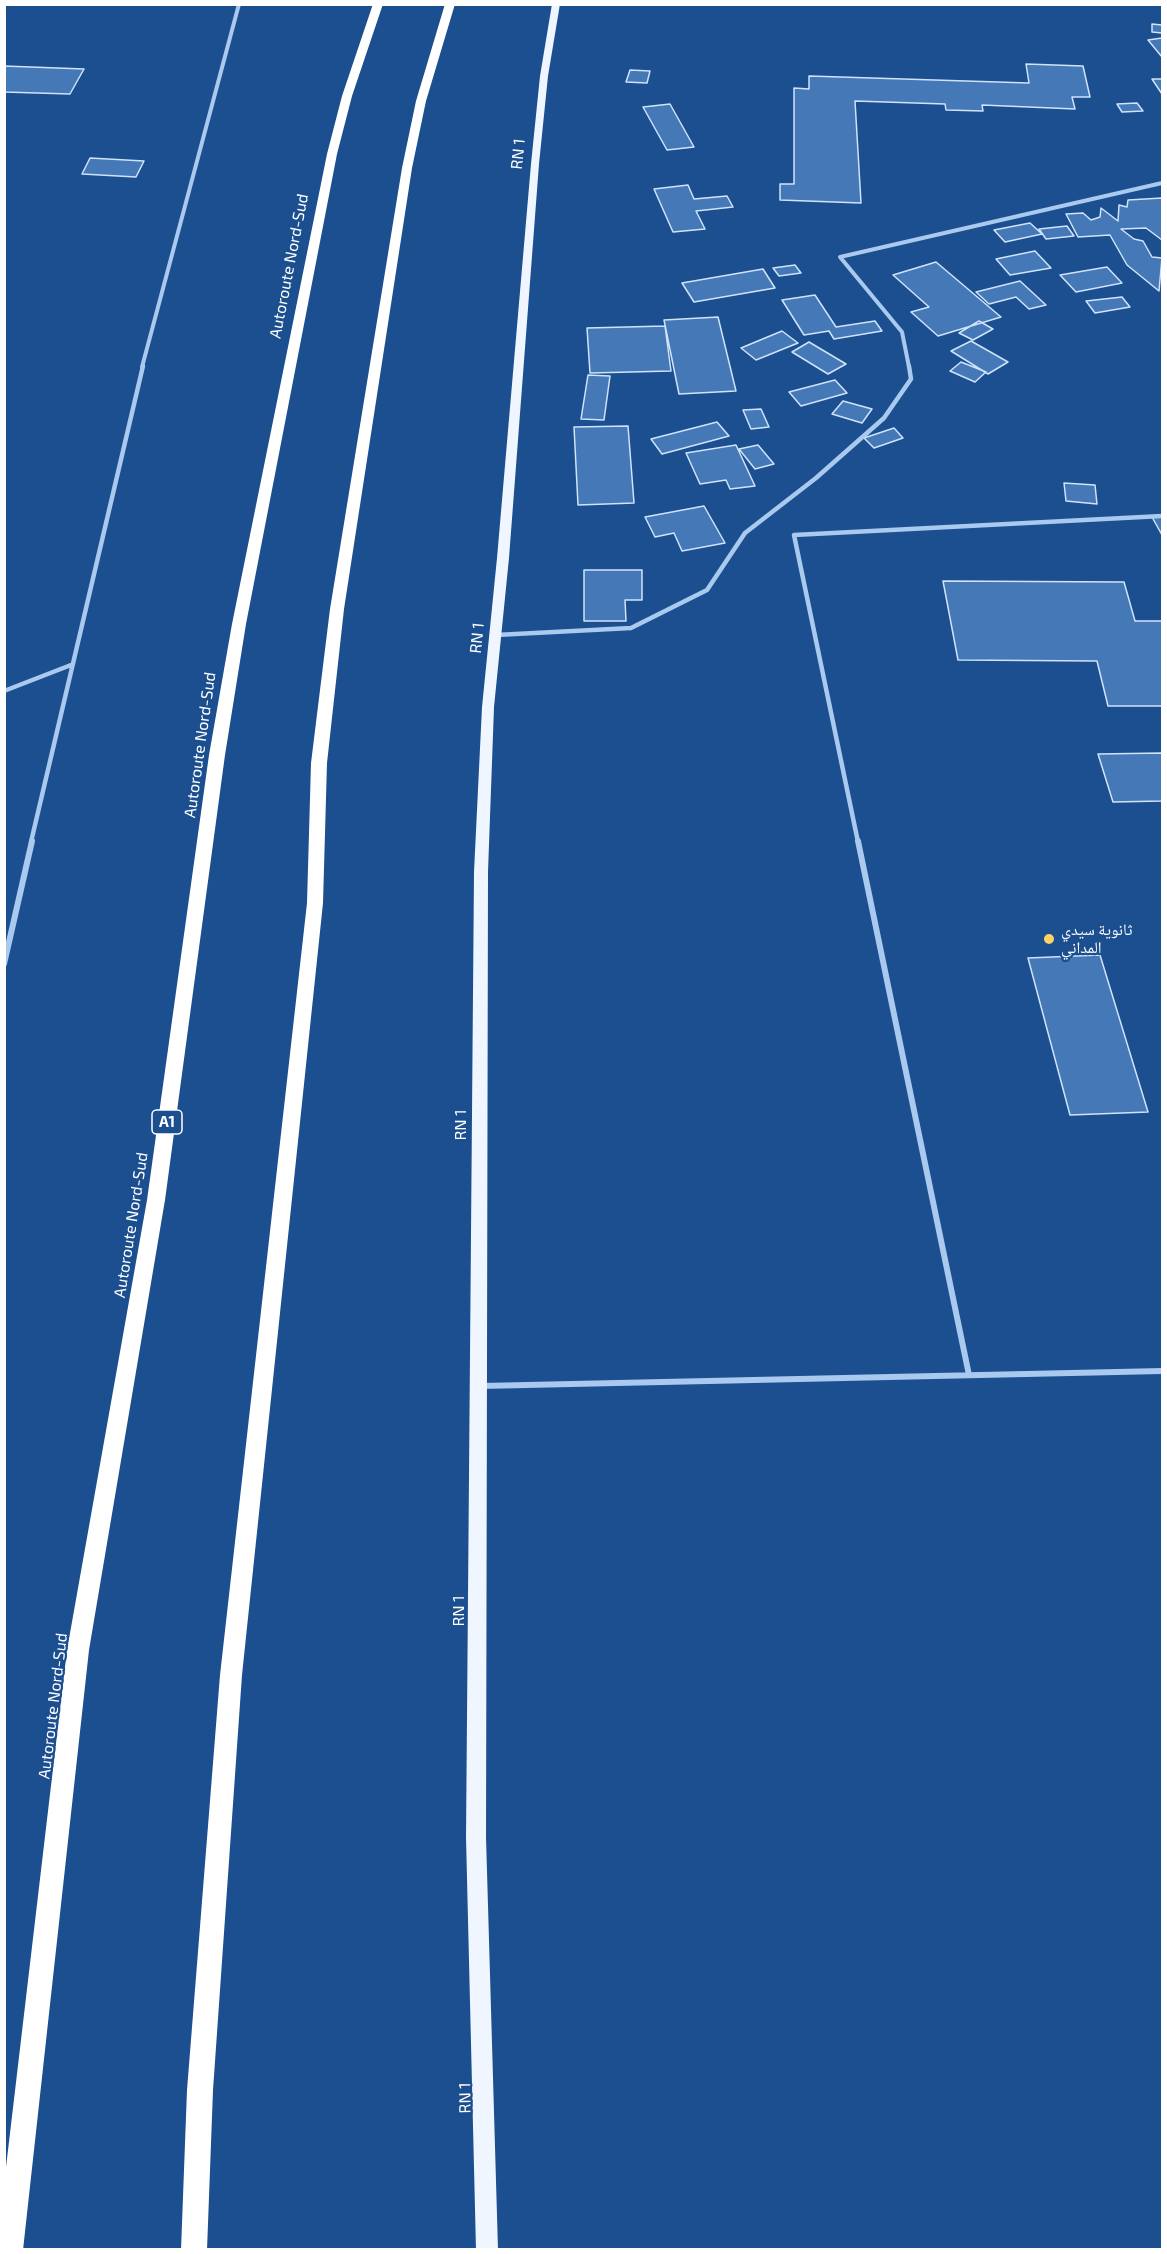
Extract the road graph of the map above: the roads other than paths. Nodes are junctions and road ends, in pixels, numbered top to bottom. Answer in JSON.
{"nodes":[{"id":1,"x":239,"y":4,"type":"edge"},
{"id":2,"x":378,"y":4,"type":"edge"},
{"id":3,"x":450,"y":4,"type":"edge"},
{"id":4,"x":556,"y":4,"type":"edge"},
{"id":5,"x":1162,"y":183,"type":"edge"},
{"id":6,"x":1162,"y":516,"type":"edge"},
{"id":7,"x":495,"y":635,"type":"junction"},
{"id":8,"x":71,"y":665,"type":"junction"},
{"id":9,"x":4,"y":691,"type":"edge"},
{"id":10,"x":4,"y":964,"type":"edge"},
{"id":11,"x":1162,"y":1371,"type":"edge"},
{"id":12,"x":969,"y":1375,"type":"junction"},
{"id":13,"x":477,"y":1386,"type":"junction"},
{"id":14,"x":10,"y":2250,"type":"edge"},
{"id":15,"x":194,"y":2250,"type":"edge"},
{"id":16,"x":487,"y":2250,"type":"edge"}],
"edges":[{"from":1,"to":8,"type":"street"},
{"from":2,"to":14,"type":"highway","name":"Autoroute Nord-Sud","number":"A1"},
{"from":3,"to":15,"type":"highway"},
{"from":4,"to":7,"type":"main road","name":"RN 1"},
{"from":5,"to":7,"type":"street"},
{"from":6,"to":12,"type":"street"},
{"from":7,"to":13,"type":"main road","name":"RN 1"},
{"from":8,"to":9,"type":"street"},
{"from":8,"to":10,"type":"street"},
{"from":11,"to":12,"type":"street"},
{"from":12,"to":13,"type":"street"},
{"from":13,"to":16,"type":"main road","name":"RN 1"}]}
